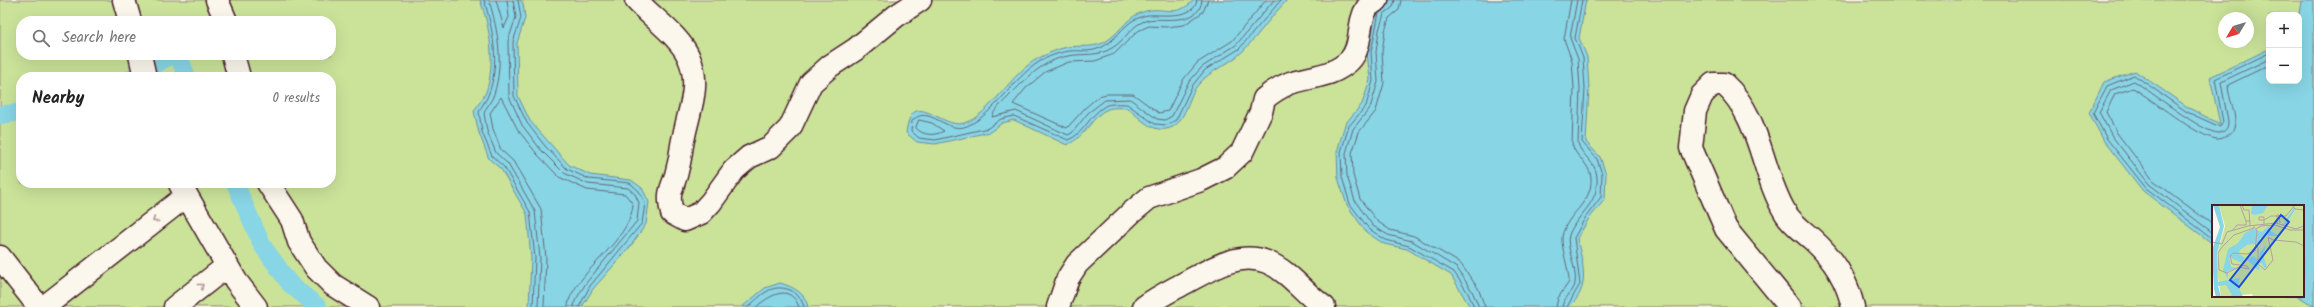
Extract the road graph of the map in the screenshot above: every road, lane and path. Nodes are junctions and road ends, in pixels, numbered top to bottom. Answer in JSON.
{"nodes":[{"id":1,"x":124,"y":0,"type":"edge"},
{"id":2,"x":217,"y":0,"type":"edge"},
{"id":3,"x":636,"y":0,"type":"edge"},
{"id":4,"x":920,"y":0,"type":"edge"},
{"id":5,"x":1377,"y":0,"type":"edge"},
{"id":6,"x":129,"y":16,"type":"edge"},
{"id":7,"x":224,"y":16,"type":"edge"},
{"id":8,"x":141,"y":60,"type":"edge"},
{"id":9,"x":234,"y":60,"type":"edge"},
{"id":10,"x":144,"y":72,"type":"edge"},
{"id":11,"x":238,"y":72,"type":"edge"},
{"id":12,"x":271,"y":188,"type":"edge"},
{"id":13,"x":183,"y":190,"type":"edge"},
{"id":14,"x":1,"y":261,"type":"edge"},
{"id":15,"x":227,"y":266,"type":"junction"},
{"id":16,"x":39,"y":307,"type":"edge"},
{"id":17,"x":44,"y":307,"type":"edge"},
{"id":18,"x":175,"y":307,"type":"edge"},
{"id":19,"x":256,"y":307,"type":"edge"},
{"id":20,"x":368,"y":307,"type":"edge"},
{"id":21,"x":1058,"y":307,"type":"edge"},
{"id":22,"x":1144,"y":307,"type":"edge"},
{"id":23,"x":1324,"y":307,"type":"edge"},
{"id":24,"x":1790,"y":307,"type":"edge"},
{"id":25,"x":1853,"y":307,"type":"edge"}],
"edges":[{"from":1,"to":6,"type":"street"},
{"from":2,"to":7,"type":"street"},
{"from":3,"to":4,"type":"street"},
{"from":5,"to":21,"type":"street"},
{"from":8,"to":10,"type":"street"},
{"from":9,"to":11,"type":"street"},
{"from":12,"to":20,"type":"street"},
{"from":13,"to":15,"type":"street"},
{"from":13,"to":17,"type":"street","one_way":true},
{"from":14,"to":16,"type":"street"},
{"from":18,"to":15,"type":"street","one_way":true},
{"from":15,"to":19,"type":"street"},
{"from":22,"to":23,"type":"street"},
{"from":24,"to":25,"type":"street"}]}
